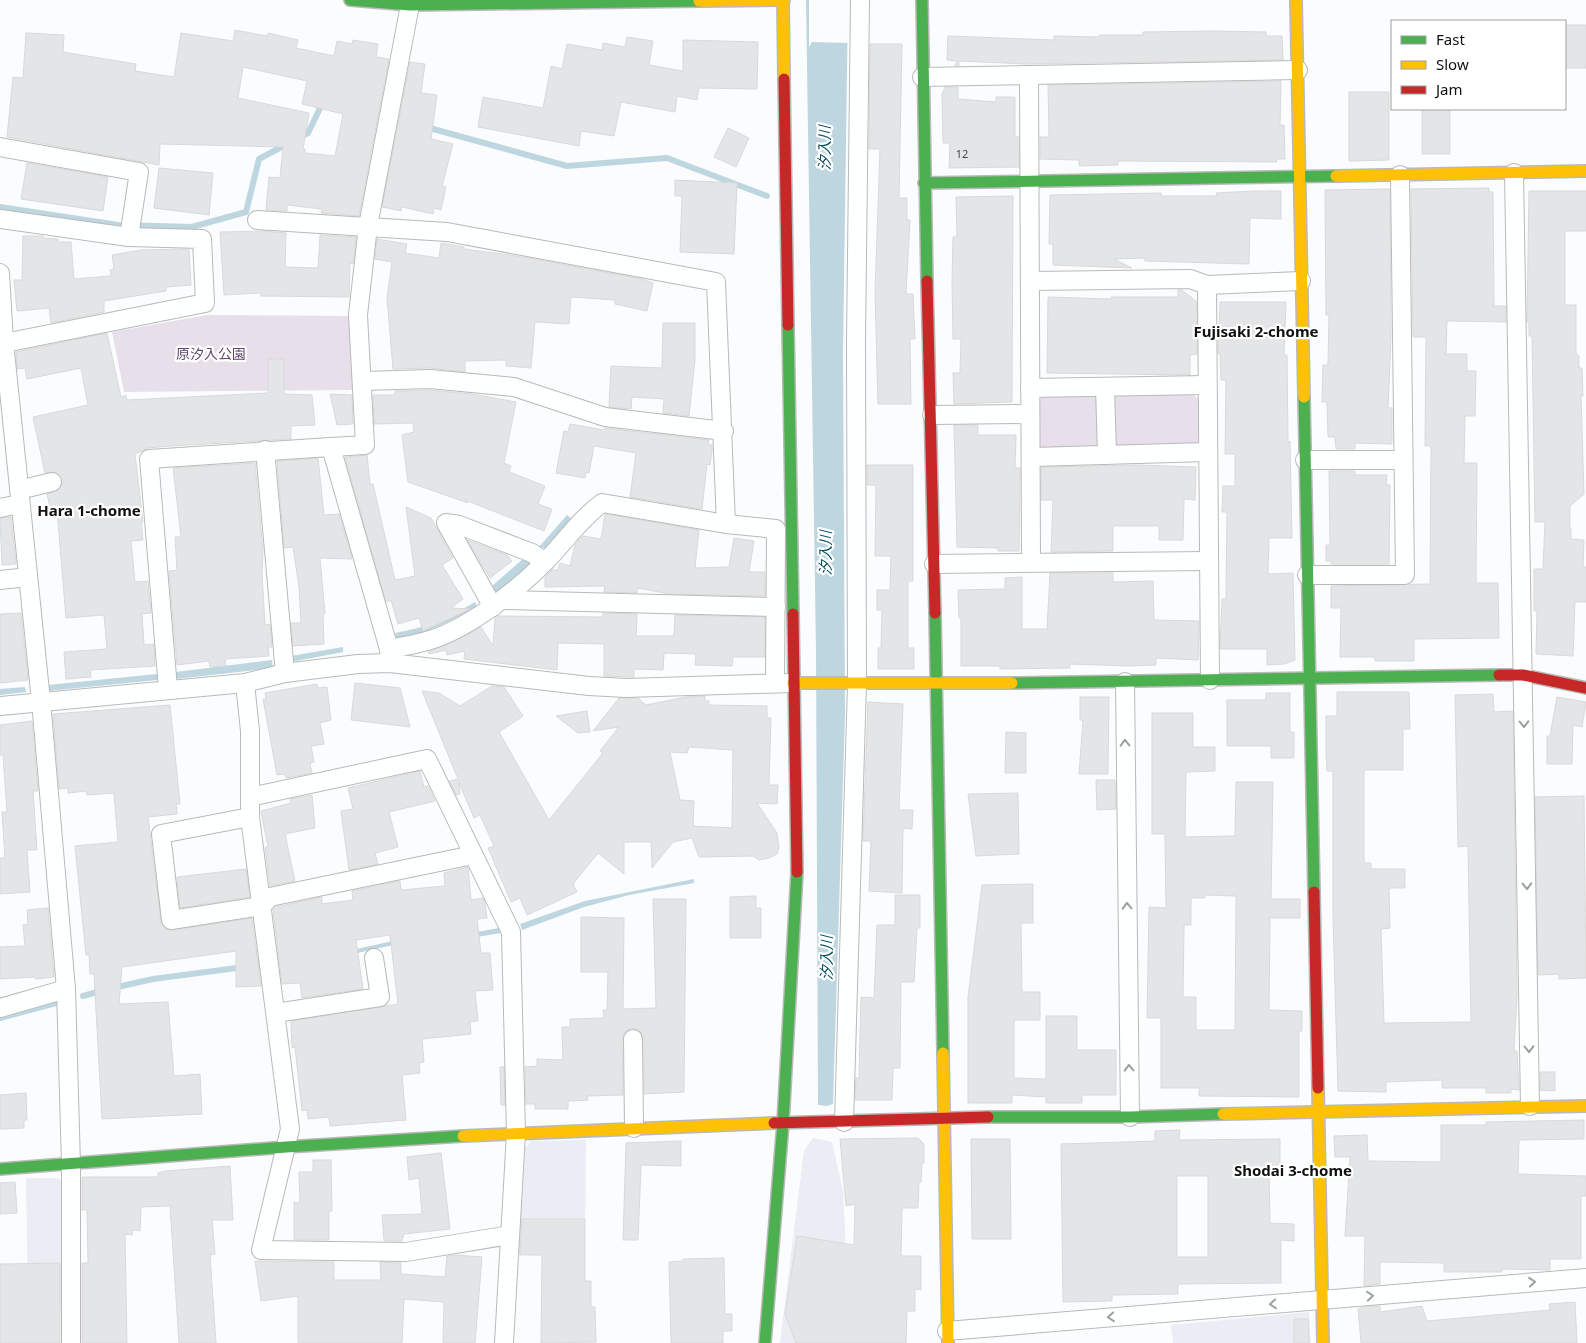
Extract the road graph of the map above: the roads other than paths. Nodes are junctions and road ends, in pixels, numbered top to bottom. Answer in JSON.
{"nodes":[{"id":1,"x":350,"y":0,"type":"edge"},
{"id":2,"x":784,"y":0,"type":"edge"},
{"id":3,"x":860,"y":0,"type":"edge"},
{"id":4,"x":922,"y":0,"type":"edge"},
{"id":5,"x":1296,"y":0,"type":"edge"},
{"id":6,"x":523,"y":2,"type":"edge"},
{"id":7,"x":410,"y":5,"type":"junction"},
{"id":8,"x":1298,"y":70,"type":"junction"},
{"id":9,"x":1029,"y":75,"type":"junction"},
{"id":10,"x":922,"y":77,"type":"junction"},
{"id":11,"x":0,"y":146,"type":"edge"},
{"id":12,"x":1586,"y":171,"type":"edge"},
{"id":13,"x":1514,"y":173,"type":"junction"},
{"id":14,"x":1400,"y":175,"type":"junction"},
{"id":15,"x":1299,"y":176,"type":"junction"},
{"id":16,"x":1028,"y":180,"type":"junction"},
{"id":17,"x":924,"y":183,"type":"junction"},
{"id":18,"x":0,"y":219,"type":"edge"},
{"id":19,"x":257,"y":220,"type":"dead end"},
{"id":20,"x":368,"y":226,"type":"junction"},
{"id":21,"x":129,"y":236,"type":"junction"},
{"id":22,"x":0,"y":274,"type":"edge"},
{"id":23,"x":1301,"y":281,"type":"junction"},
{"id":24,"x":1030,"y":282,"type":"junction"},
{"id":25,"x":1207,"y":285,"type":"junction"},
{"id":26,"x":2,"y":343,"type":"edge"},
{"id":27,"x":363,"y":381,"type":"junction"},
{"id":28,"x":1206,"y":385,"type":"junction"},
{"id":29,"x":1105,"y":387,"type":"junction"},
{"id":30,"x":1030,"y":388,"type":"junction"},
{"id":31,"x":1030,"y":414,"type":"junction"},
{"id":32,"x":932,"y":415,"type":"junction"},
{"id":33,"x":724,"y":431,"type":"junction"},
{"id":34,"x":330,"y":446,"type":"junction"},
{"id":35,"x":265,"y":450,"type":"junction"},
{"id":36,"x":1208,"y":452,"type":"junction"},
{"id":37,"x":1107,"y":455,"type":"junction"},
{"id":38,"x":1032,"y":457,"type":"junction"},
{"id":39,"x":1305,"y":460,"type":"junction"},
{"id":40,"x":1403,"y":460,"type":"junction"},
{"id":41,"x":52,"y":482,"type":"dead end"},
{"id":42,"x":19,"y":497,"type":"junction"},
{"id":43,"x":0,"y":508,"type":"edge"},
{"id":44,"x":726,"y":524,"type":"junction"},
{"id":45,"x":1208,"y":560,"type":"junction"},
{"id":46,"x":545,"y":562,"type":"junction"},
{"id":47,"x":1031,"y":562,"type":"junction"},
{"id":48,"x":934,"y":564,"type":"junction"},
{"id":49,"x":1307,"y":575,"type":"junction"},
{"id":50,"x":28,"y":577,"type":"junction"},
{"id":51,"x":0,"y":580,"type":"edge"},
{"id":52,"x":499,"y":603,"type":"junction"},
{"id":53,"x":776,"y":607,"type":"junction"},
{"id":54,"x":390,"y":656,"type":"junction"},
{"id":55,"x":285,"y":673,"type":"junction"},
{"id":56,"x":1523,"y":675,"type":"junction"},
{"id":57,"x":1309,"y":679,"type":"junction"},
{"id":58,"x":1210,"y":680,"type":"junction"},
{"id":59,"x":1125,"y":682,"type":"junction"},
{"id":60,"x":245,"y":683,"type":"junction"},
{"id":61,"x":775,"y":683,"type":"junction"},
{"id":62,"x":793,"y":683,"type":"junction"},
{"id":63,"x":857,"y":684,"type":"junction"},
{"id":64,"x":936,"y":684,"type":"junction"},
{"id":65,"x":1586,"y":688,"type":"edge"},
{"id":66,"x":168,"y":689,"type":"junction"},
{"id":67,"x":41,"y":701,"type":"junction"},
{"id":68,"x":0,"y":706,"type":"edge"},
{"id":69,"x":250,"y":797,"type":"junction"},
{"id":70,"x":250,"y":818,"type":"junction"},
{"id":71,"x":474,"y":855,"type":"junction"},
{"id":72,"x":262,"y":906,"type":"junction"},
{"id":73,"x":374,"y":958,"type":"dead end"},
{"id":74,"x":66,"y":989,"type":"junction"},
{"id":75,"x":0,"y":1008,"type":"edge"},
{"id":76,"x":276,"y":1013,"type":"junction"},
{"id":77,"x":633,"y":1039,"type":"dead end"},
{"id":78,"x":1530,"y":1106,"type":"junction"},
{"id":79,"x":1586,"y":1106,"type":"edge"},
{"id":80,"x":1317,"y":1111,"type":"junction"},
{"id":81,"x":943,"y":1116,"type":"junction"},
{"id":82,"x":1130,"y":1117,"type":"junction"},
{"id":83,"x":844,"y":1122,"type":"junction"},
{"id":84,"x":783,"y":1123,"type":"junction"},
{"id":85,"x":634,"y":1128,"type":"junction"},
{"id":86,"x":516,"y":1133,"type":"junction"},
{"id":87,"x":286,"y":1147,"type":"junction"},
{"id":88,"x":71,"y":1165,"type":"junction"},
{"id":89,"x":0,"y":1169,"type":"edge"},
{"id":90,"x":510,"y":1235,"type":"junction"},
{"id":91,"x":1586,"y":1278,"type":"edge"},
{"id":92,"x":1322,"y":1300,"type":"junction"},
{"id":93,"x":948,"y":1337,"type":"edge"},
{"id":94,"x":71,"y":1343,"type":"edge"},
{"id":95,"x":504,"y":1343,"type":"edge"},
{"id":96,"x":765,"y":1343,"type":"edge"},
{"id":97,"x":1323,"y":1343,"type":"edge"}],
"edges":[{"from":1,"to":7,"type":"street"},
{"from":2,"to":6,"type":"street"},
{"from":2,"to":62,"type":"street"},
{"from":3,"to":63,"type":"street"},
{"from":4,"to":10,"type":"street"},
{"from":5,"to":8,"type":"street"},
{"from":6,"to":7,"type":"street"},
{"from":7,"to":20,"type":"street"},
{"from":8,"to":9,"type":"street"},
{"from":8,"to":15,"type":"street"},
{"from":9,"to":10,"type":"street"},
{"from":9,"to":16,"type":"street"},
{"from":10,"to":17,"type":"street"},
{"from":11,"to":21,"type":"street"},
{"from":12,"to":13,"type":"street"},
{"from":13,"to":14,"type":"street"},
{"from":13,"to":56,"type":"street"},
{"from":14,"to":15,"type":"street"},
{"from":14,"to":40,"type":"street"},
{"from":15,"to":16,"type":"street"},
{"from":15,"to":23,"type":"street"},
{"from":16,"to":17,"type":"street"},
{"from":16,"to":24,"type":"street"},
{"from":17,"to":32,"type":"street"},
{"from":18,"to":21,"type":"street"},
{"from":19,"to":20,"type":"street"},
{"from":20,"to":27,"type":"street"},
{"from":20,"to":33,"type":"street"},
{"from":21,"to":26,"type":"street"},
{"from":22,"to":26,"type":"street"},
{"from":23,"to":25,"type":"street"},
{"from":23,"to":39,"type":"street"},
{"from":24,"to":25,"type":"street"},
{"from":24,"to":30,"type":"street"},
{"from":25,"to":28,"type":"street"},
{"from":26,"to":42,"type":"street"},
{"from":27,"to":33,"type":"street"},
{"from":27,"to":34,"type":"street"},
{"from":28,"to":29,"type":"street"},
{"from":28,"to":36,"type":"street"},
{"from":29,"to":30,"type":"street"},
{"from":29,"to":37,"type":"street"},
{"from":30,"to":31,"type":"street"},
{"from":31,"to":32,"type":"street"},
{"from":31,"to":38,"type":"street"},
{"from":32,"to":48,"type":"street"},
{"from":33,"to":44,"type":"street"},
{"from":34,"to":35,"type":"street"},
{"from":34,"to":54,"type":"street"},
{"from":35,"to":55,"type":"street"},
{"from":35,"to":66,"type":"street"},
{"from":36,"to":37,"type":"street"},
{"from":36,"to":45,"type":"street"},
{"from":37,"to":38,"type":"street"},
{"from":38,"to":47,"type":"street"},
{"from":39,"to":40,"type":"street"},
{"from":39,"to":49,"type":"street"},
{"from":40,"to":49,"type":"street"},
{"from":41,"to":42,"type":"street"},
{"from":42,"to":43,"type":"street"},
{"from":42,"to":50,"type":"street"},
{"from":44,"to":46,"type":"street"},
{"from":44,"to":53,"type":"street"},
{"from":45,"to":47,"type":"street"},
{"from":45,"to":58,"type":"street"},
{"from":46,"to":52,"type":"street"},
{"from":46,"to":52,"type":"street"},
{"from":47,"to":48,"type":"street"},
{"from":48,"to":64,"type":"street"},
{"from":49,"to":57,"type":"street"},
{"from":50,"to":51,"type":"street"},
{"from":50,"to":67,"type":"street"},
{"from":52,"to":53,"type":"street"},
{"from":52,"to":54,"type":"street"},
{"from":53,"to":61,"type":"street"},
{"from":54,"to":55,"type":"street"},
{"from":54,"to":61,"type":"street"},
{"from":55,"to":60,"type":"street"},
{"from":56,"to":57,"type":"street"},
{"from":56,"to":65,"type":"street"},
{"from":56,"to":78,"type":"street","one_way":true},
{"from":57,"to":58,"type":"street"},
{"from":57,"to":80,"type":"street"},
{"from":58,"to":59,"type":"street"},
{"from":59,"to":64,"type":"street"},
{"from":82,"to":59,"type":"street","one_way":true},
{"from":60,"to":66,"type":"street"},
{"from":60,"to":69,"type":"street"},
{"from":61,"to":62,"type":"street"},
{"from":62,"to":63,"type":"street"},
{"from":62,"to":84,"type":"street"},
{"from":63,"to":64,"type":"street"},
{"from":63,"to":83,"type":"street"},
{"from":64,"to":81,"type":"street"},
{"from":66,"to":67,"type":"street"},
{"from":67,"to":68,"type":"street"},
{"from":67,"to":74,"type":"street"},
{"from":69,"to":70,"type":"street"},
{"from":69,"to":71,"type":"street"},
{"from":70,"to":72,"type":"street"},
{"from":70,"to":72,"type":"street"},
{"from":71,"to":72,"type":"street"},
{"from":71,"to":86,"type":"street"},
{"from":72,"to":76,"type":"street"},
{"from":73,"to":76,"type":"street"},
{"from":74,"to":75,"type":"street"},
{"from":74,"to":88,"type":"street"},
{"from":76,"to":87,"type":"street"},
{"from":77,"to":85,"type":"street"},
{"from":78,"to":79,"type":"street"},
{"from":78,"to":80,"type":"street"},
{"from":80,"to":82,"type":"street"},
{"from":80,"to":92,"type":"street"},
{"from":81,"to":82,"type":"street"},
{"from":81,"to":83,"type":"street"},
{"from":81,"to":93,"type":"street"},
{"from":83,"to":84,"type":"street"},
{"from":84,"to":85,"type":"street"},
{"from":84,"to":96,"type":"street"},
{"from":85,"to":86,"type":"street"},
{"from":86,"to":87,"type":"street"},
{"from":86,"to":90,"type":"street"},
{"from":87,"to":88,"type":"street"},
{"from":87,"to":90,"type":"street"},
{"from":88,"to":89,"type":"street"},
{"from":88,"to":94,"type":"street"},
{"from":90,"to":95,"type":"street"},
{"from":92,"to":91,"type":"street","one_way":true},
{"from":92,"to":93,"type":"street","one_way":true},
{"from":92,"to":97,"type":"street"}]}
